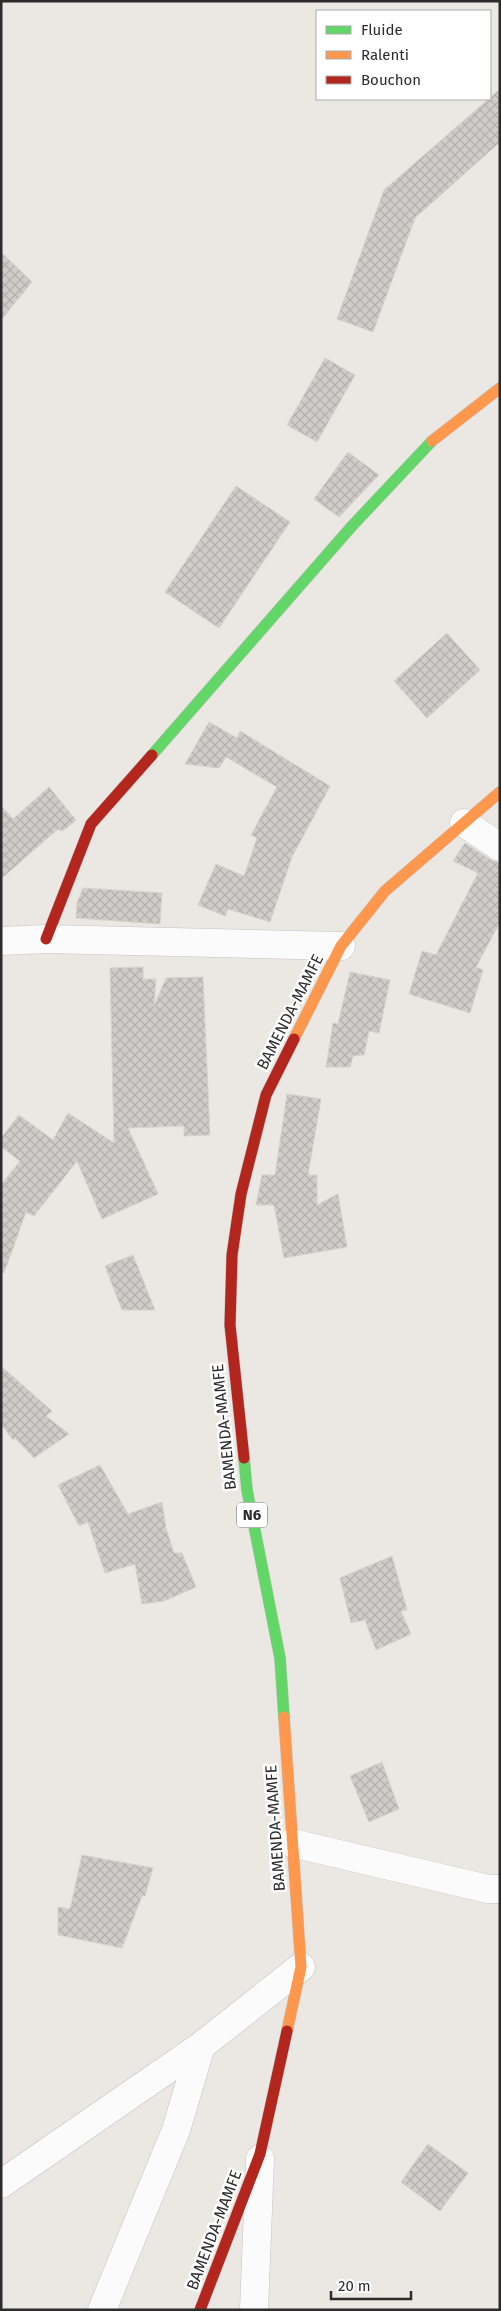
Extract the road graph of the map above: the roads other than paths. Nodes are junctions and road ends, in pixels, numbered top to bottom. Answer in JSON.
{"nodes":[{"id":1,"x":500,"y":388,"type":"edge"},
{"id":2,"x":500,"y":792,"type":"edge"},
{"id":3,"x":464,"y":823,"type":"junction"},
{"id":4,"x":500,"y":847,"type":"edge"},
{"id":5,"x":46,"y":939,"type":"junction"},
{"id":6,"x":1,"y":941,"type":"edge"},
{"id":7,"x":342,"y":946,"type":"junction"},
{"id":8,"x":292,"y":1842,"type":"junction"},
{"id":9,"x":500,"y":1889,"type":"edge"},
{"id":10,"x":301,"y":1967,"type":"junction"},
{"id":11,"x":201,"y":2046,"type":"junction"},
{"id":12,"x":260,"y":2154,"type":"junction"},
{"id":13,"x":1,"y":2184,"type":"edge"},
{"id":14,"x":102,"y":2310,"type":"edge"},
{"id":15,"x":200,"y":2310,"type":"edge"},
{"id":16,"x":254,"y":2310,"type":"edge"}],
"edges":[{"from":1,"to":5,"type":"main road"},
{"from":2,"to":3,"type":"main road","name":"BAMENDA-MAMFE","number":"N6"},
{"from":3,"to":4,"type":"street"},
{"from":3,"to":7,"type":"main road","name":"BAMENDA-MAMFE","number":"N6"},
{"from":5,"to":6,"type":"street"},
{"from":5,"to":7,"type":"street"},
{"from":7,"to":8,"type":"main road","name":"BAMENDA-MAMFE","number":"N6"},
{"from":8,"to":9,"type":"street"},
{"from":8,"to":10,"type":"main road","name":"BAMENDA-MAMFE","number":"N6"},
{"from":10,"to":11,"type":"street"},
{"from":10,"to":12,"type":"main road","name":"BAMENDA-MAMFE","number":"N6"},
{"from":11,"to":13,"type":"street"},
{"from":11,"to":14,"type":"street"},
{"from":12,"to":15,"type":"main road","name":"BAMENDA-MAMFE","number":"N6"},
{"from":12,"to":16,"type":"street"}]}
